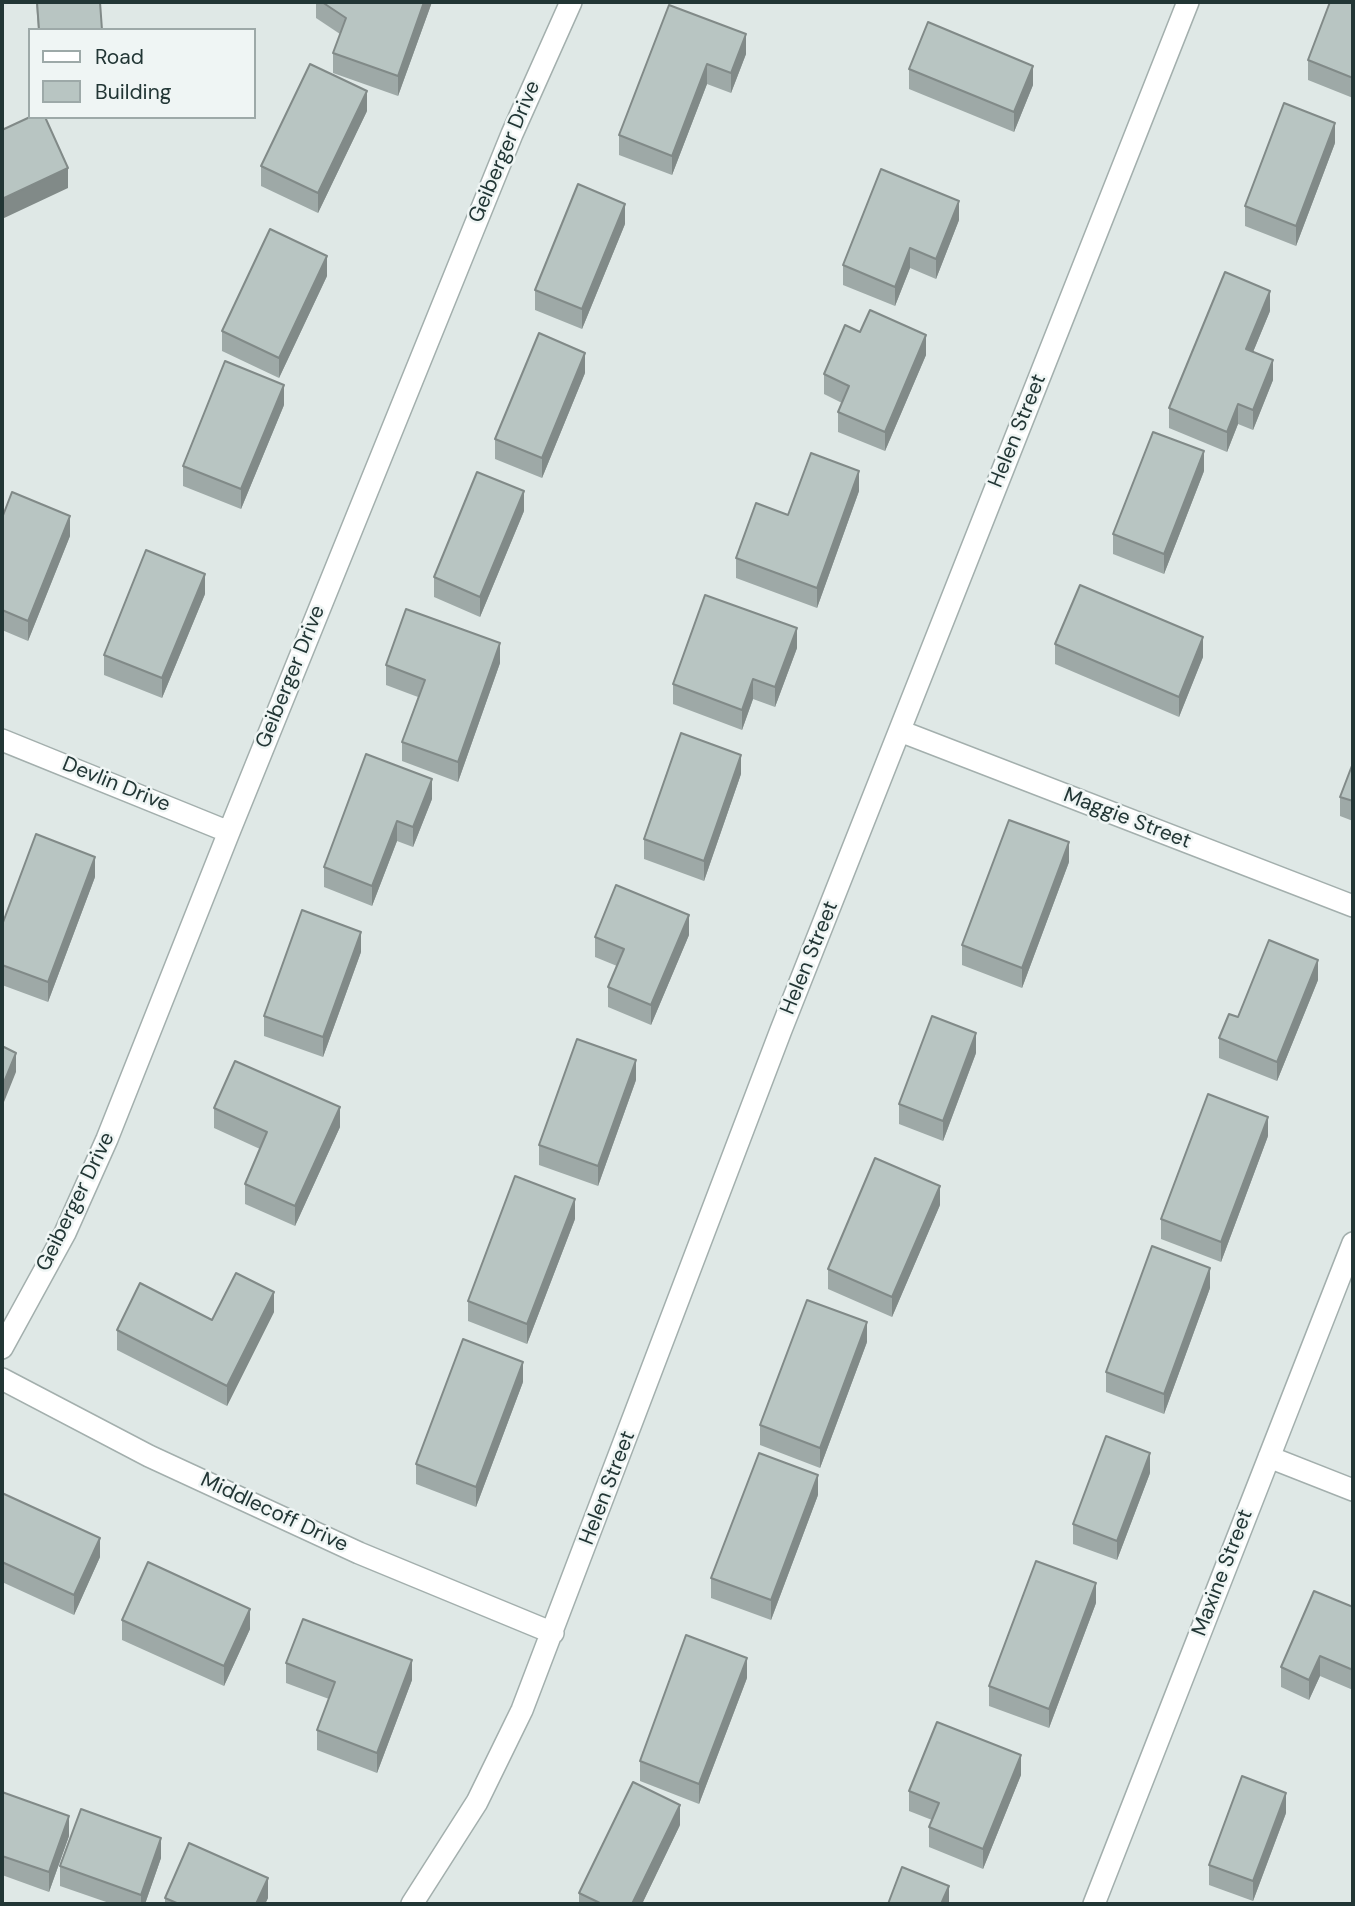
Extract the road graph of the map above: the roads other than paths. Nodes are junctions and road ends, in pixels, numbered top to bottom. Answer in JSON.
{"nodes":[{"id":1,"x":571,"y":2,"type":"edge"},
{"id":2,"x":1188,"y":2,"type":"edge"},
{"id":3,"x":900,"y":731,"type":"junction"},
{"id":4,"x":2,"y":740,"type":"edge"},
{"id":5,"x":229,"y":831,"type":"junction"},
{"id":6,"x":1353,"y":906,"type":"edge"},
{"id":7,"x":1353,"y":1243,"type":"edge"},
{"id":8,"x":2,"y":1348,"type":"edge"},
{"id":9,"x":2,"y":1379,"type":"edge"},
{"id":10,"x":1269,"y":1457,"type":"junction"},
{"id":11,"x":1353,"y":1490,"type":"edge"},
{"id":12,"x":553,"y":1633,"type":"junction"},
{"id":13,"x":412,"y":1904,"type":"edge"},
{"id":14,"x":1094,"y":1904,"type":"edge"}],
"edges":[{"from":1,"to":5,"type":"street","name":"Geiberger Drive"},
{"from":2,"to":3,"type":"street","name":"Helen Street"},
{"from":3,"to":6,"type":"street","name":"Maggie Street"},
{"from":3,"to":12,"type":"street","name":"Helen Street"},
{"from":4,"to":5,"type":"street","name":"Devlin Drive"},
{"from":5,"to":8,"type":"street","name":"Geiberger Drive"},
{"from":7,"to":10,"type":"street","name":"Maxine Street"},
{"from":9,"to":12,"type":"street","name":"Middlecoff Drive"},
{"from":10,"to":11,"type":"street"},
{"from":10,"to":14,"type":"street","name":"Maxine Street"},
{"from":12,"to":13,"type":"street","name":"Helen Street"}]}
